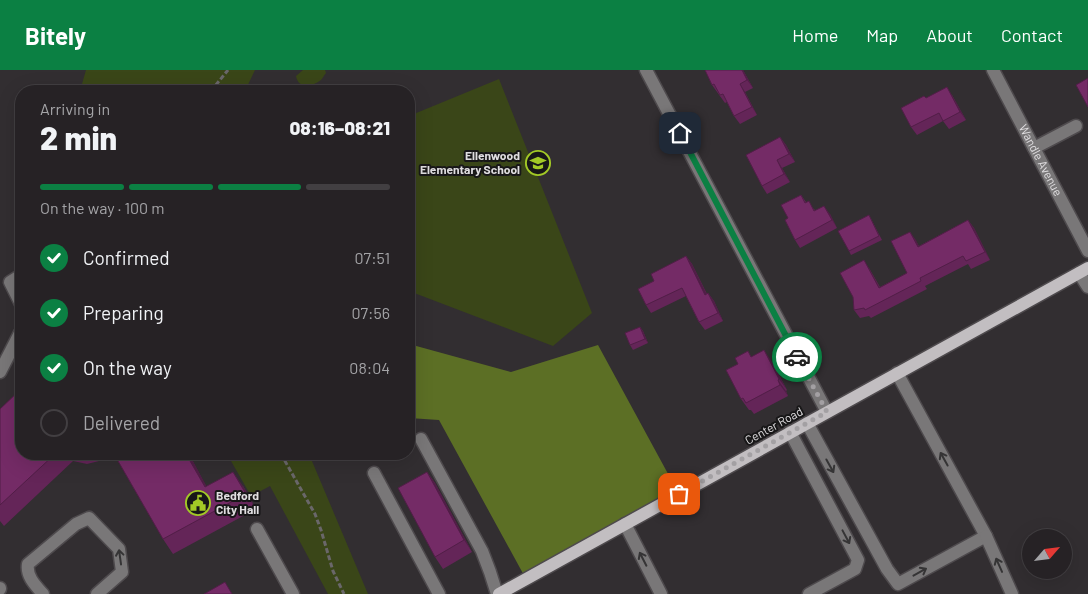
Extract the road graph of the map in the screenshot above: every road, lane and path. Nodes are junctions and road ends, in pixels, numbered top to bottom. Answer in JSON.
{"nodes":[{"id":1,"x":646,"y":70,"type":"edge"},
{"id":2,"x":993,"y":70,"type":"edge"},
{"id":3,"x":228,"y":71,"type":"edge"},
{"id":4,"x":216,"y":85,"type":"edge"},
{"id":5,"x":1076,"y":126,"type":"dead end"},
{"id":6,"x":1034,"y":148,"type":"junction"},
{"id":7,"x":1088,"y":251,"type":"edge"},
{"id":8,"x":1084,"y":270,"type":"edge"},
{"id":9,"x":15,"y":279,"type":"edge"},
{"id":10,"x":1088,"y":287,"type":"edge"},
{"id":11,"x":15,"y":292,"type":"edge"},
{"id":12,"x":15,"y":343,"type":"edge"},
{"id":13,"x":0,"y":372,"type":"edge"},
{"id":14,"x":897,"y":373,"type":"junction"},
{"id":15,"x":827,"y":412,"type":"junction"},
{"id":16,"x":807,"y":423,"type":"junction"},
{"id":17,"x":790,"y":432,"type":"junction"},
{"id":18,"x":421,"y":439,"type":"dead end"},
{"id":19,"x":284,"y":460,"type":"edge"},
{"id":20,"x":374,"y":473,"type":"dead end"},
{"id":21,"x":625,"y":524,"type":"junction"},
{"id":22,"x":257,"y":529,"type":"dead end"},
{"id":23,"x":986,"y":536,"type":"junction"},
{"id":24,"x":902,"y":589,"type":"edge"},
{"id":25,"x":43,"y":594,"type":"edge"},
{"id":26,"x":97,"y":594,"type":"edge"},
{"id":27,"x":293,"y":594,"type":"edge"},
{"id":28,"x":344,"y":594,"type":"edge"},
{"id":29,"x":439,"y":594,"type":"edge"},
{"id":30,"x":498,"y":594,"type":"edge"},
{"id":31,"x":661,"y":594,"type":"edge"},
{"id":32,"x":809,"y":594,"type":"edge"},
{"id":33,"x":1012,"y":594,"type":"edge"}],
"edges":[{"from":1,"to":15,"type":"street"},
{"from":2,"to":6,"type":"street","name":"Wandle Avenue"},
{"from":3,"to":4,"type":"path"},
{"from":5,"to":6,"type":"street"},
{"from":6,"to":7,"type":"street","name":"Wandle Avenue"},
{"from":8,"to":10,"type":"street"},
{"from":8,"to":14,"type":"main road","name":"Center Road"},
{"from":9,"to":11,"type":"street"},
{"from":12,"to":13,"type":"street"},
{"from":14,"to":15,"type":"main road","name":"Center Road"},
{"from":23,"to":14,"type":"street","one_way":true},
{"from":15,"to":16,"type":"main road","name":"Center Road"},
{"from":16,"to":17,"type":"main road","name":"Center Road"},
{"from":16,"to":24,"type":"street","one_way":true},
{"from":17,"to":21,"type":"main road","name":"Center Road"},
{"from":17,"to":32,"type":"street","one_way":true},
{"from":18,"to":30,"type":"street"},
{"from":19,"to":28,"type":"path"},
{"from":20,"to":29,"type":"street"},
{"from":21,"to":30,"type":"main road","name":"Center Road"},
{"from":31,"to":21,"type":"street","one_way":true},
{"from":22,"to":27,"type":"street"},
{"from":24,"to":23,"type":"street","one_way":true},
{"from":33,"to":23,"type":"street","one_way":true},
{"from":26,"to":25,"type":"street","one_way":true}]}
